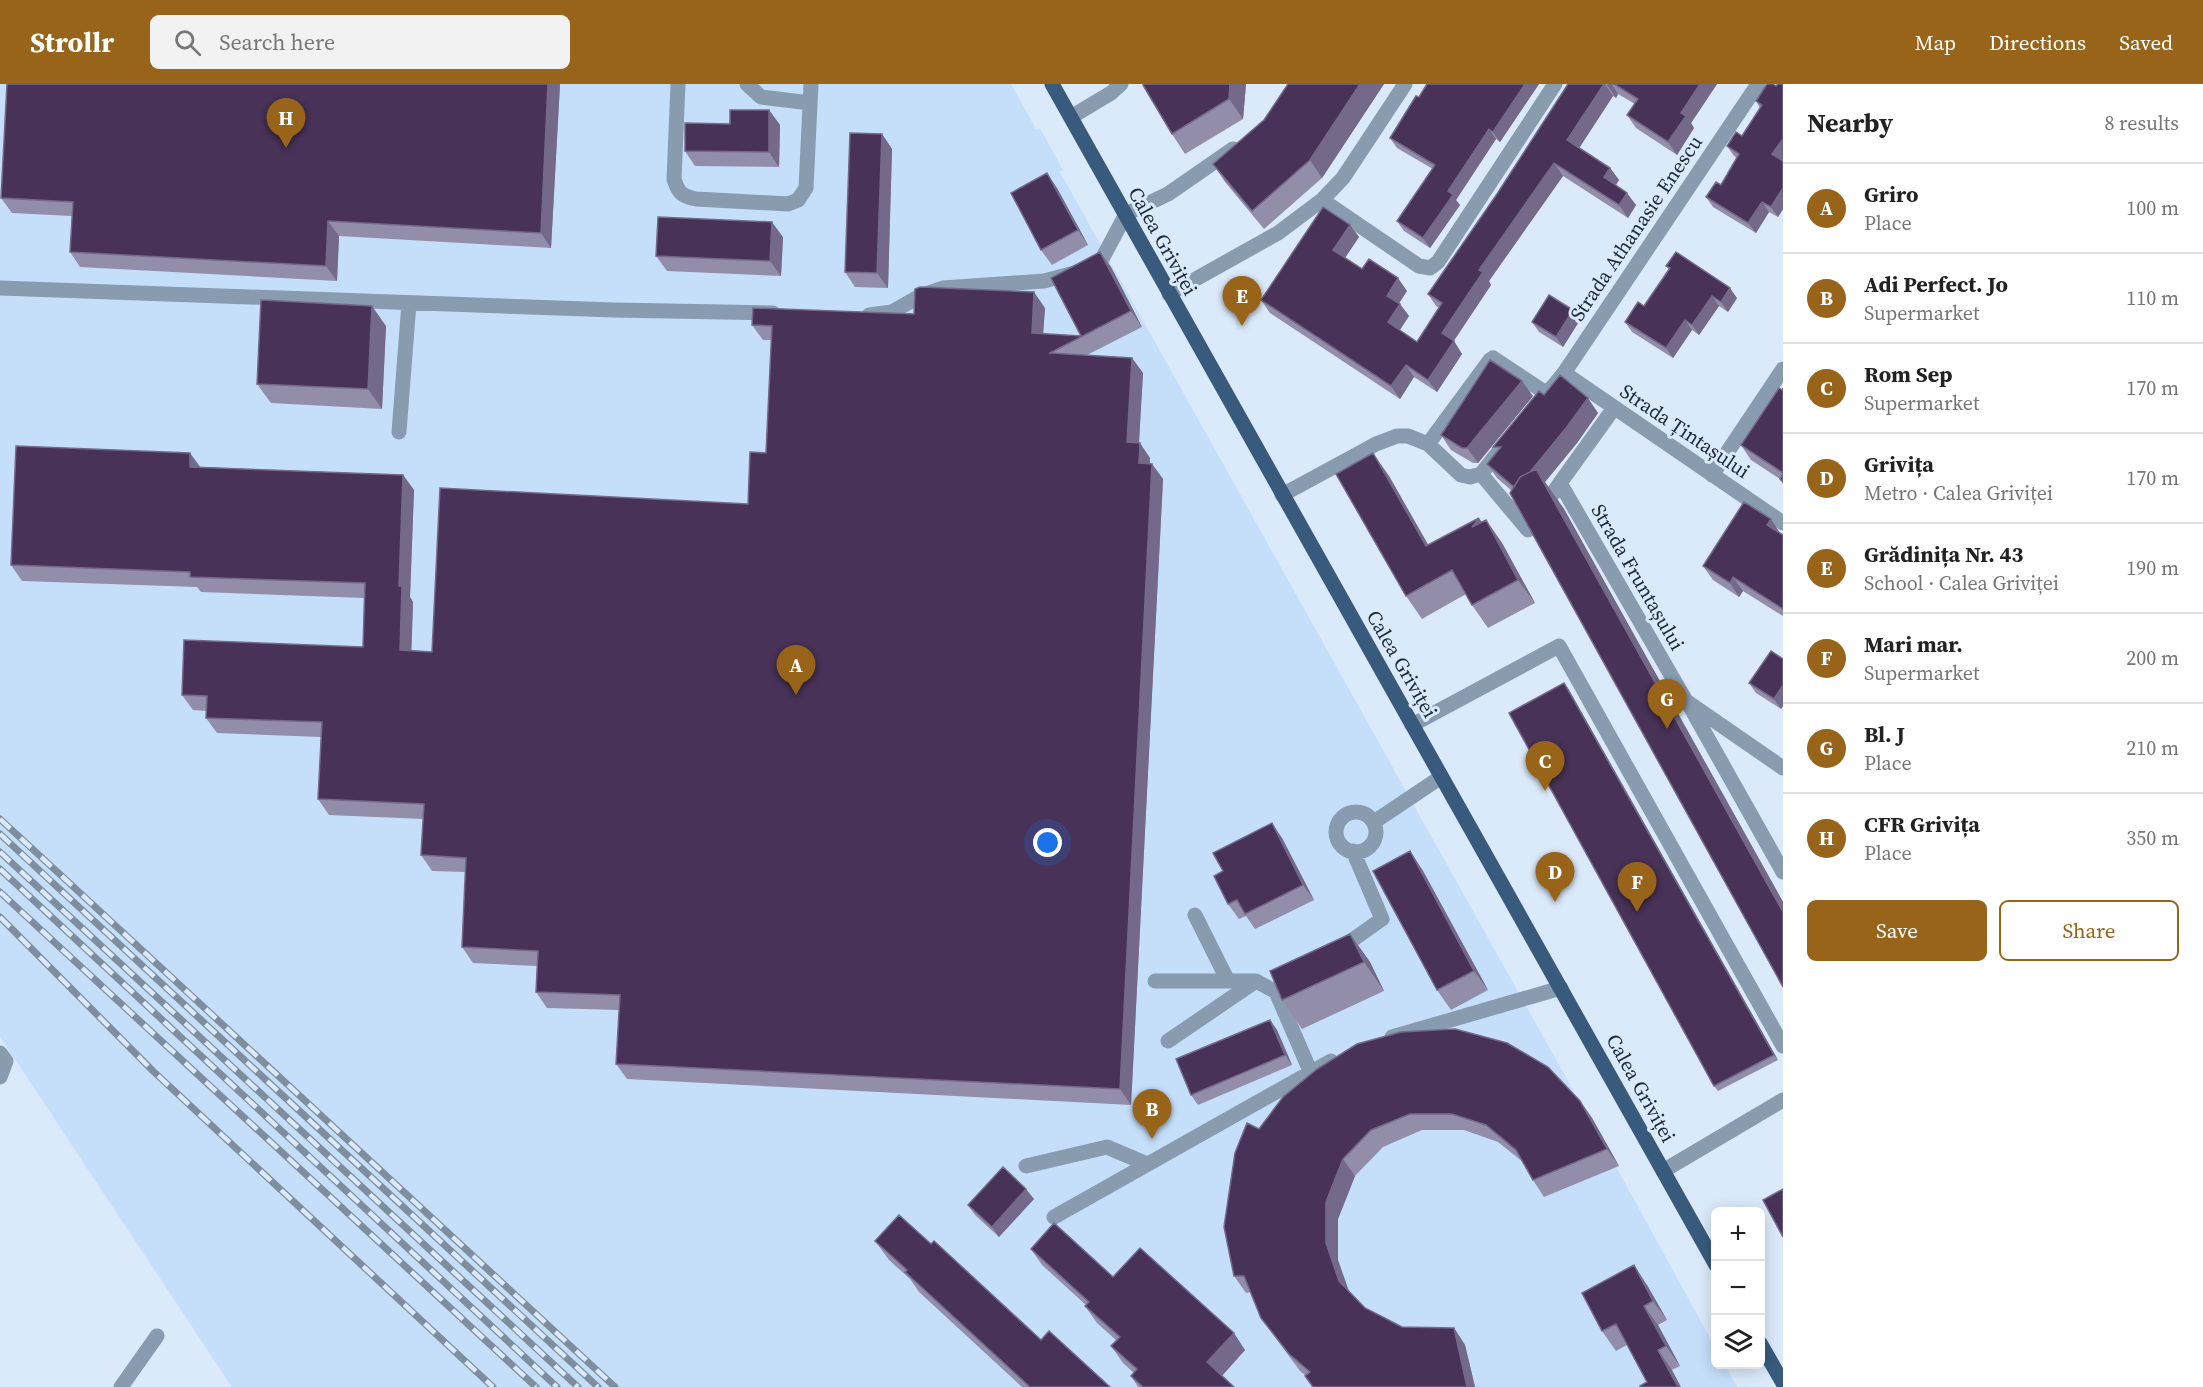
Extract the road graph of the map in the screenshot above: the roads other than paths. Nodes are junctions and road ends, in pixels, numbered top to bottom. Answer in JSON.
{"nodes":[{"id":1,"x":678,"y":84,"type":"edge"},
{"id":2,"x":747,"y":84,"type":"edge"},
{"id":3,"x":811,"y":84,"type":"edge"},
{"id":4,"x":1052,"y":84,"type":"edge"},
{"id":5,"x":1121,"y":84,"type":"edge"},
{"id":6,"x":1405,"y":84,"type":"edge"},
{"id":7,"x":1556,"y":84,"type":"edge"},
{"id":8,"x":1758,"y":84,"type":"edge"},
{"id":9,"x":810,"y":103,"type":"junction"},
{"id":10,"x":1071,"y":117,"type":"junction"},
{"id":11,"x":1242,"y":143,"type":"edge"},
{"id":12,"x":1322,"y":200,"type":"junction"},
{"id":13,"x":1126,"y":214,"type":"junction"},
{"id":14,"x":0,"y":288,"type":"edge"},
{"id":15,"x":1169,"y":294,"type":"junction"},
{"id":16,"x":410,"y":303,"type":"junction"},
{"id":17,"x":782,"y":314,"type":"edge"},
{"id":18,"x":854,"y":315,"type":"edge"},
{"id":19,"x":1783,"y":369,"type":"edge"},
{"id":20,"x":1563,"y":373,"type":"junction"},
{"id":21,"x":1614,"y":408,"type":"junction"},
{"id":22,"x":399,"y":432,"type":"dead end"},
{"id":23,"x":1510,"y":438,"type":"edge"},
{"id":24,"x":1428,"y":444,"type":"junction"},
{"id":25,"x":1481,"y":474,"type":"junction"},
{"id":26,"x":1712,"y":475,"type":"junction"},
{"id":27,"x":1560,"y":483,"type":"junction"},
{"id":28,"x":1282,"y":495,"type":"junction"},
{"id":29,"x":1783,"y":523,"type":"edge"},
{"id":30,"x":1686,"y":701,"type":"junction"},
{"id":31,"x":1412,"y":725,"type":"junction"},
{"id":32,"x":1783,"y":768,"type":"edge"},
{"id":33,"x":1442,"y":777,"type":"junction"},
{"id":34,"x":1374,"y":822,"type":"junction"},
{"id":35,"x":1353,"y":851,"type":"junction"},
{"id":36,"x":1783,"y":872,"type":"edge"},
{"id":37,"x":1195,"y":915,"type":"dead end"},
{"id":38,"x":1324,"y":959,"type":"edge"},
{"id":39,"x":1305,"y":972,"type":"edge"},
{"id":40,"x":1155,"y":981,"type":"dead end"},
{"id":41,"x":1228,"y":981,"type":"junction"},
{"id":42,"x":1256,"y":981,"type":"junction"},
{"id":43,"x":1561,"y":988,"type":"junction"},
{"id":44,"x":1276,"y":992,"type":"junction"},
{"id":45,"x":1168,"y":1041,"type":"dead end"},
{"id":46,"x":1376,"y":1042,"type":"edge"},
{"id":47,"x":1783,"y":1046,"type":"edge"},
{"id":48,"x":0,"y":1053,"type":"edge"},
{"id":49,"x":1345,"y":1053,"type":"edge"},
{"id":50,"x":1311,"y":1072,"type":"junction"},
{"id":51,"x":0,"y":1077,"type":"edge"},
{"id":52,"x":1783,"y":1100,"type":"edge"},
{"id":53,"x":1147,"y":1164,"type":"junction"},
{"id":54,"x":1026,"y":1166,"type":"dead end"},
{"id":55,"x":1663,"y":1171,"type":"junction"},
{"id":56,"x":1054,"y":1217,"type":"dead end"},
{"id":57,"x":1714,"y":1261,"type":"edge"},
{"id":58,"x":157,"y":1336,"type":"dead end"},
{"id":59,"x":1765,"y":1350,"type":"edge"},
{"id":60,"x":1783,"y":1383,"type":"edge"},
{"id":61,"x":121,"y":1387,"type":"edge"}],
"edges":[{"from":1,"to":9,"type":"street"},
{"from":2,"to":9,"type":"street"},
{"from":3,"to":9,"type":"street"},
{"from":4,"to":10,"type":"main road","name":"Calea Griviței"},
{"from":5,"to":10,"type":"street"},
{"from":6,"to":12,"type":"street"},
{"from":7,"to":12,"type":"street"},
{"from":8,"to":20,"type":"street","name":"Strada Athanasie Enescu"},
{"from":10,"to":13,"type":"main road","name":"Calea Griviței"},
{"from":11,"to":13,"type":"street"},
{"from":12,"to":15,"type":"street"},
{"from":13,"to":15,"type":"main road","name":"Calea Griviței"},
{"from":13,"to":18,"type":"street"},
{"from":14,"to":16,"type":"street"},
{"from":15,"to":28,"type":"main road","name":"Calea Griviței"},
{"from":16,"to":17,"type":"street"},
{"from":16,"to":22,"type":"street"},
{"from":19,"to":26,"type":"street"},
{"from":20,"to":21,"type":"street","name":"Strada Țintașului"},
{"from":20,"to":24,"type":"street","name":"Strada Athanasie Enescu"},
{"from":21,"to":26,"type":"street","name":"Strada Țintașului"},
{"from":21,"to":27,"type":"street"},
{"from":23,"to":25,"type":"street"},
{"from":24,"to":25,"type":"street"},
{"from":24,"to":28,"type":"street"},
{"from":25,"to":27,"type":"street"},
{"from":26,"to":29,"type":"street","name":"Strada Țintașului"},
{"from":27,"to":30,"type":"street","name":"Strada Fruntașului"},
{"from":28,"to":31,"type":"main road","name":"Calea Griviței"},
{"from":30,"to":32,"type":"street","name":"Strada Fruntașului"},
{"from":30,"to":36,"type":"street"},
{"from":31,"to":33,"type":"main road","name":"Calea Griviței"},
{"from":31,"to":47,"type":"street"},
{"from":33,"to":34,"type":"street"},
{"from":33,"to":43,"type":"main road","name":"Calea Griviței"},
{"from":34,"to":35,"type":"street"},
{"from":34,"to":35,"type":"street"},
{"from":35,"to":38,"type":"street"},
{"from":37,"to":41,"type":"street"},
{"from":39,"to":44,"type":"street"},
{"from":40,"to":41,"type":"street"},
{"from":41,"to":42,"type":"street"},
{"from":42,"to":44,"type":"street"},
{"from":42,"to":45,"type":"street"},
{"from":43,"to":46,"type":"street"},
{"from":43,"to":55,"type":"main road","name":"Calea Griviței"},
{"from":44,"to":50,"type":"street"},
{"from":48,"to":51,"type":"street"},
{"from":49,"to":50,"type":"street"},
{"from":50,"to":53,"type":"street"},
{"from":52,"to":55,"type":"street"},
{"from":53,"to":54,"type":"street"},
{"from":53,"to":56,"type":"street"},
{"from":55,"to":57,"type":"main road","name":"Calea Griviței"},
{"from":58,"to":61,"type":"street"},
{"from":59,"to":60,"type":"main road"}]}
